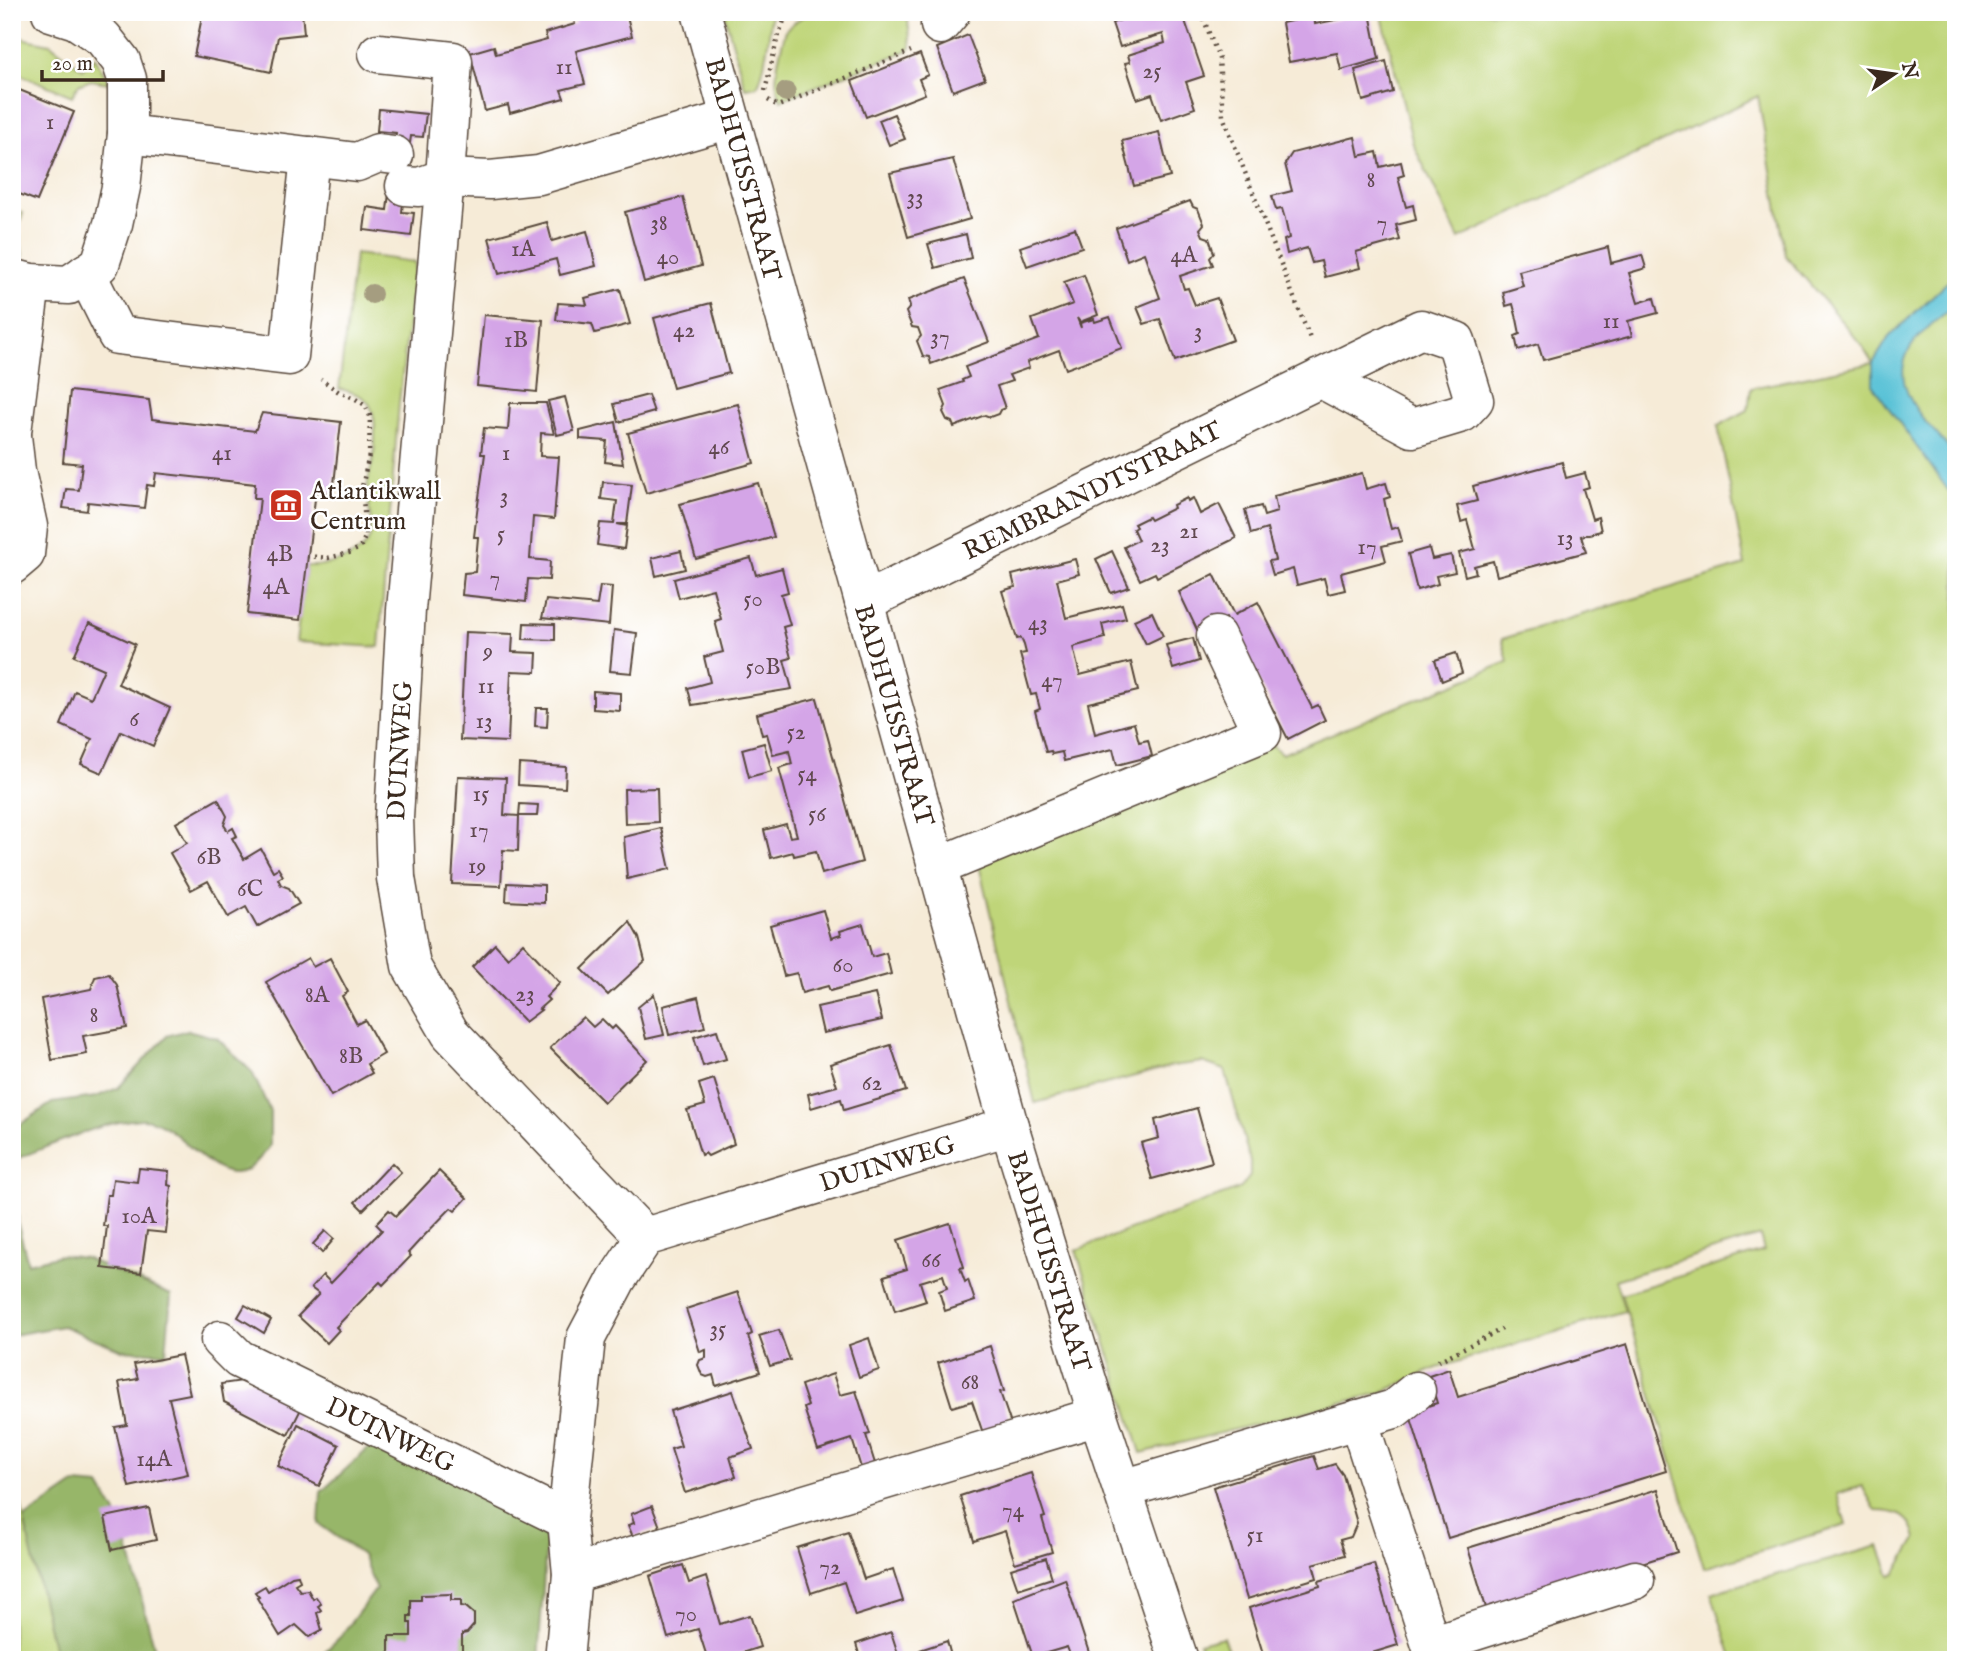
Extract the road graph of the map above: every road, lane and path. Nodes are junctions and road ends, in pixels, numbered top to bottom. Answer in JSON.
{"nodes":[{"id":1,"x":51,"y":12,"type":"edge"},
{"id":2,"x":701,"y":12,"type":"edge"},
{"id":3,"x":795,"y":12,"type":"edge"},
{"id":4,"x":1201,"y":12,"type":"edge"},
{"id":5,"x":784,"y":15,"type":"edge"},
{"id":6,"x":945,"y":19,"type":"edge"},
{"id":7,"x":378,"y":53,"type":"dead end"},
{"id":8,"x":730,"y":119,"type":"junction"},
{"id":9,"x":127,"y":134,"type":"junction"},
{"id":10,"x":310,"y":156,"type":"junction"},
{"id":11,"x":445,"y":178,"type":"junction"},
{"id":12,"x":86,"y":273,"type":"junction"},
{"id":13,"x":22,"y":281,"type":"edge"},
{"id":14,"x":289,"y":356,"type":"junction"},
{"id":15,"x":1322,"y":377,"type":"joint"},
{"id":16,"x":12,"y":434,"type":"edge"},
{"id":17,"x":307,"y":556,"type":"dead end"},
{"id":18,"x":12,"y":565,"type":"edge"},
{"id":19,"x":864,"y":603,"type":"junction"},
{"id":20,"x":1216,"y":636,"type":"dead end"},
{"id":21,"x":937,"y":867,"type":"junction"},
{"id":22,"x":1009,"y":1126,"type":"junction"},
{"id":23,"x":645,"y":1237,"type":"junction"},
{"id":24,"x":1502,"y":1329,"type":"dead end"},
{"id":25,"x":220,"y":1340,"type":"dead end"},
{"id":26,"x":1416,"y":1391,"type":"joint"},
{"id":27,"x":1098,"y":1416,"type":"junction"},
{"id":28,"x":1358,"y":1419,"type":"junction"},
{"id":29,"x":1123,"y":1489,"type":"junction"},
{"id":30,"x":567,"y":1520,"type":"junction"},
{"id":31,"x":572,"y":1574,"type":"junction"},
{"id":32,"x":1635,"y":1580,"type":"dead end"},
{"id":33,"x":1424,"y":1652,"type":"edge"},
{"id":34,"x":564,"y":1660,"type":"edge"},
{"id":35,"x":1179,"y":1660,"type":"edge"}],
"edges":[{"from":1,"to":9,"type":"street"},
{"from":2,"to":8,"type":"street","name":"BADHUISSTRAAT"},
{"from":3,"to":5,"type":"path"},
{"from":4,"to":15,"type":"path"},
{"from":5,"to":6,"type":"path"},
{"from":7,"to":11,"type":"street","name":"DUINWEG"},
{"from":8,"to":11,"type":"street"},
{"from":8,"to":19,"type":"street","name":"BADHUISSTRAAT"},
{"from":9,"to":10,"type":"street"},
{"from":9,"to":12,"type":"street"},
{"from":10,"to":11,"type":"street"},
{"from":10,"to":14,"type":"street"},
{"from":11,"to":23,"type":"street","name":"DUINWEG"},
{"from":12,"to":13,"type":"street"},
{"from":12,"to":14,"type":"street"},
{"from":13,"to":16,"type":"street"},
{"from":14,"to":17,"type":"path"},
{"from":15,"to":19,"type":"street","name":"REMBRANDTSTRAAT"},
{"from":16,"to":18,"type":"street"},
{"from":19,"to":21,"type":"street","name":"BADHUISSTRAAT"},
{"from":20,"to":21,"type":"street"},
{"from":21,"to":22,"type":"street","name":"BADHUISSTRAAT"},
{"from":22,"to":23,"type":"street","name":"DUINWEG"},
{"from":22,"to":27,"type":"street","name":"BADHUISSTRAAT"},
{"from":23,"to":30,"type":"street"},
{"from":24,"to":26,"type":"path"},
{"from":25,"to":30,"type":"street","name":"DUINWEG"},
{"from":26,"to":28,"type":"street"},
{"from":27,"to":29,"type":"street","name":"BADHUISSTRAAT"},
{"from":27,"to":31,"type":"street"},
{"from":28,"to":29,"type":"street"},
{"from":28,"to":33,"type":"street"},
{"from":29,"to":35,"type":"street","name":"BADHUISSTRAAT"},
{"from":30,"to":31,"type":"street"},
{"from":31,"to":34,"type":"street"},
{"from":32,"to":33,"type":"street"}]}
